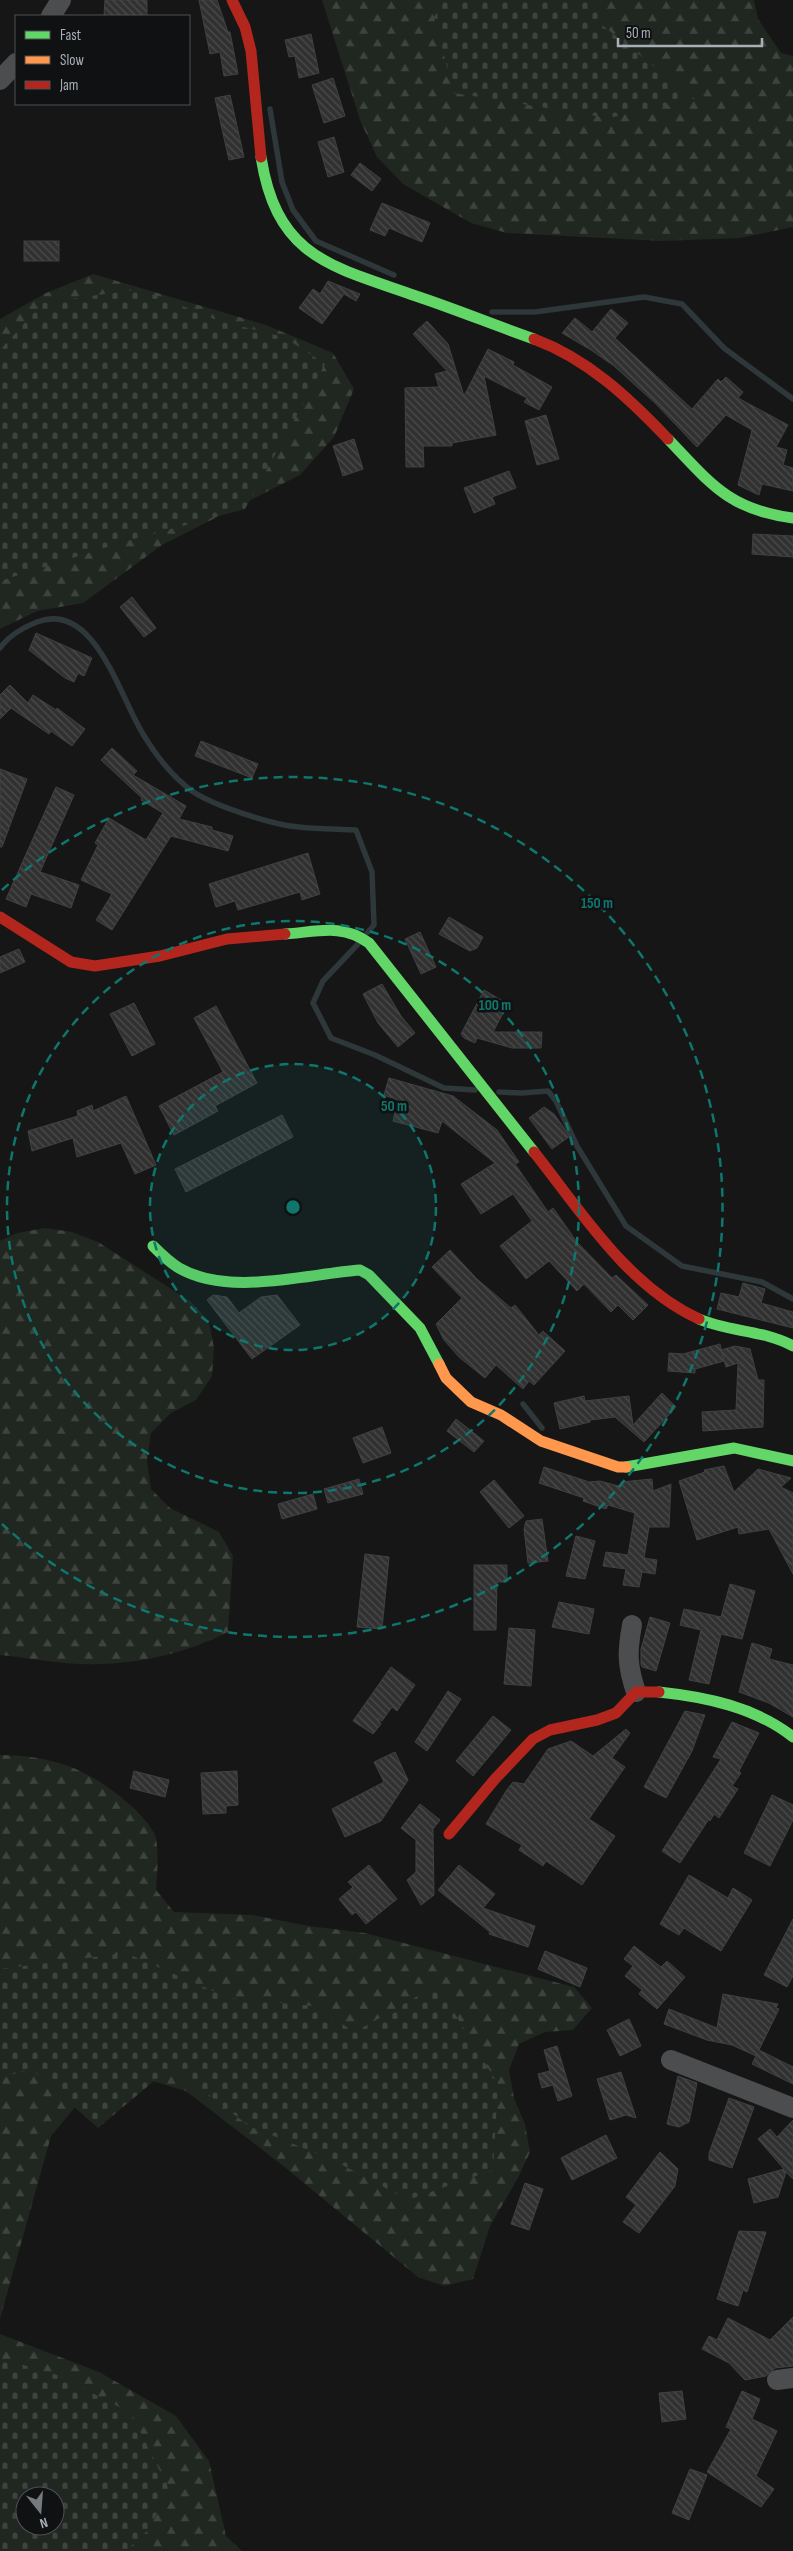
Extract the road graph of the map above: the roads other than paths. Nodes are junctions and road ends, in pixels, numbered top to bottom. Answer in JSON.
{"nodes":[{"id":1,"x":61,"y":0,"type":"edge"},
{"id":2,"x":232,"y":0,"type":"edge"},
{"id":3,"x":52,"y":15,"type":"edge"},
{"id":4,"x":15,"y":64,"type":"edge"},
{"id":5,"x":0,"y":80,"type":"edge"},
{"id":6,"x":793,"y":518,"type":"edge"},
{"id":7,"x":0,"y":917,"type":"edge"},
{"id":8,"x":153,"y":1246,"type":"dead end"},
{"id":9,"x":793,"y":1346,"type":"edge"},
{"id":10,"x":793,"y":1461,"type":"edge"},
{"id":11,"x":632,"y":1625,"type":"dead end"},
{"id":12,"x":636,"y":1692,"type":"junction"},
{"id":13,"x":793,"y":1737,"type":"edge"},
{"id":14,"x":449,"y":1834,"type":"dead end"},
{"id":15,"x":671,"y":2060,"type":"dead end"},
{"id":16,"x":793,"y":2108,"type":"edge"}],
"edges":[{"from":1,"to":3,"type":"street"},
{"from":2,"to":6,"type":"street"},
{"from":4,"to":5,"type":"street"},
{"from":7,"to":9,"type":"street"},
{"from":8,"to":10,"type":"street"},
{"from":11,"to":12,"type":"street"},
{"from":12,"to":13,"type":"street"},
{"from":12,"to":14,"type":"street"},
{"from":15,"to":16,"type":"street"}]}
